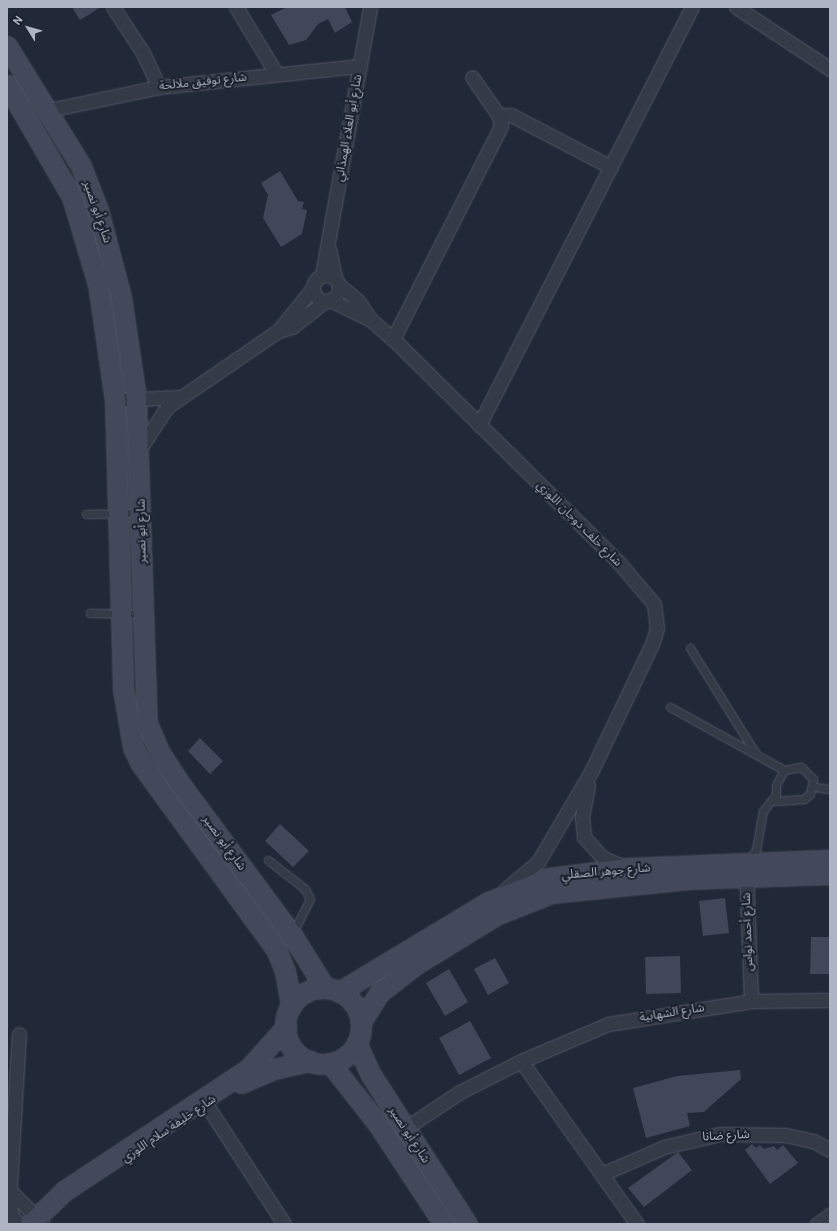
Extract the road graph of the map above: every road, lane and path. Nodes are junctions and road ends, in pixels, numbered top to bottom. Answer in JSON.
{"nodes":[{"id":1,"x":113,"y":7,"type":"edge"},
{"id":2,"x":236,"y":7,"type":"edge"},
{"id":3,"x":370,"y":7,"type":"edge"},
{"id":4,"x":692,"y":7,"type":"edge"},
{"id":5,"x":736,"y":7,"type":"edge"},
{"id":6,"x":7,"y":46,"type":"edge"},
{"id":7,"x":360,"y":66,"type":"junction"},
{"id":8,"x":830,"y":69,"type":"edge"},
{"id":9,"x":276,"y":74,"type":"junction"},
{"id":10,"x":472,"y":77,"type":"dead end"},
{"id":11,"x":7,"y":85,"type":"edge"},
{"id":12,"x":159,"y":87,"type":"junction"},
{"id":13,"x":49,"y":110,"type":"junction"},
{"id":14,"x":499,"y":116,"type":"junction"},
{"id":15,"x":611,"y":167,"type":"junction"},
{"id":16,"x":329,"y":249,"type":"junction"},
{"id":17,"x":322,"y":275,"type":"junction"},
{"id":18,"x":337,"y":281,"type":"junction"},
{"id":19,"x":312,"y":289,"type":"junction"},
{"id":20,"x":328,"y":301,"type":"junction"},
{"id":21,"x":371,"y":320,"type":"junction"},
{"id":22,"x":278,"y":331,"type":"junction"},
{"id":23,"x":393,"y":339,"type":"junction"},
{"id":24,"x":136,"y":397,"type":"junction"},
{"id":25,"x":182,"y":397,"type":"junction"},
{"id":26,"x":114,"y":400,"type":"junction"},
{"id":27,"x":479,"y":425,"type":"junction"},
{"id":28,"x":139,"y":450,"type":"junction"},
{"id":29,"x":119,"y":513,"type":"junction"},
{"id":30,"x":141,"y":513,"type":"junction"},
{"id":31,"x":86,"y":514,"type":"dead end"},
{"id":32,"x":90,"y":614,"type":"dead end"},
{"id":33,"x":120,"y":614,"type":"junction"},
{"id":34,"x":143,"y":614,"type":"junction"},
{"id":35,"x":690,"y":648,"type":"dead end"},
{"id":36,"x":670,"y":707,"type":"dead end"},
{"id":37,"x":758,"y":756,"type":"junction"},
{"id":38,"x":592,"y":770,"type":"junction"},
{"id":39,"x":784,"y":770,"type":"junction"},
{"id":40,"x":814,"y":787,"type":"junction"},
{"id":41,"x":830,"y":789,"type":"edge"},
{"id":42,"x":774,"y":797,"type":"junction"},
{"id":43,"x":268,"y":860,"type":"dead end"},
{"id":44,"x":830,"y":860,"type":"edge"},
{"id":45,"x":627,"y":868,"type":"junction"},
{"id":46,"x":746,"y":869,"type":"junction"},
{"id":47,"x":830,"y":874,"type":"edge"},
{"id":48,"x":488,"y":902,"type":"junction"},
{"id":49,"x":292,"y":935,"type":"junction"},
{"id":50,"x":332,"y":990,"type":"junction"},
{"id":51,"x":830,"y":1000,"type":"edge"},
{"id":52,"x":751,"y":1001,"type":"junction"},
{"id":53,"x":291,"y":1006,"type":"junction"},
{"id":54,"x":361,"y":1022,"type":"junction"},
{"id":55,"x":286,"y":1028,"type":"junction"},
{"id":56,"x":19,"y":1034,"type":"dead end"},
{"id":57,"x":357,"y":1044,"type":"junction"},
{"id":58,"x":310,"y":1061,"type":"junction"},
{"id":59,"x":521,"y":1061,"type":"junction"},
{"id":60,"x":330,"y":1063,"type":"junction"},
{"id":61,"x":204,"y":1101,"type":"junction"},
{"id":62,"x":404,"y":1129,"type":"junction"},
{"id":63,"x":830,"y":1150,"type":"edge"},
{"id":64,"x":602,"y":1174,"type":"junction"},
{"id":65,"x":10,"y":1191,"type":"junction"},
{"id":66,"x":830,"y":1215,"type":"edge"},
{"id":67,"x":37,"y":1222,"type":"edge"},
{"id":68,"x":281,"y":1223,"type":"edge"},
{"id":69,"x":18,"y":1224,"type":"edge"},
{"id":70,"x":444,"y":1224,"type":"edge"},
{"id":71,"x":467,"y":1224,"type":"edge"},
{"id":72,"x":636,"y":1224,"type":"edge"},
{"id":73,"x":817,"y":1224,"type":"edge"}],
"edges":[{"from":1,"to":12,"type":"street"},
{"from":2,"to":9,"type":"street"},
{"from":3,"to":7,"type":"street","name":"شارع أبو العلاء الهمذاني"},
{"from":4,"to":15,"type":"street"},
{"from":5,"to":8,"type":"street"},
{"from":6,"to":13,"type":"main road","name":"شارع أبو نصير"},
{"from":7,"to":9,"type":"street","name":"شارع توفيق ملالحة"},
{"from":7,"to":16,"type":"street","name":"شارع أبو العلاء الهمذاني"},
{"from":9,"to":12,"type":"street","name":"شارع توفيق ملالحة"},
{"from":10,"to":14,"type":"street"},
{"from":11,"to":26,"type":"main road","name":"شارع أبو نصير"},
{"from":12,"to":13,"type":"street","name":"شارع توفيق ملالحة"},
{"from":13,"to":24,"type":"main road","name":"شارع أبو نصير"},
{"from":14,"to":15,"type":"street"},
{"from":14,"to":23,"type":"street"},
{"from":15,"to":27,"type":"street"},
{"from":16,"to":17,"type":"street","name":"شارع أبو العلاء الهمذاني"},
{"from":16,"to":18,"type":"street","name":"شارع أبو العلاء الهمذاني"},
{"from":17,"to":18,"type":"street"},
{"from":17,"to":19,"type":"street"},
{"from":18,"to":20,"type":"street"},
{"from":18,"to":21,"type":"street","name":"شارع خلف دوجان اللوزي"},
{"from":19,"to":20,"type":"street"},
{"from":19,"to":22,"type":"street"},
{"from":20,"to":21,"type":"street","name":"شارع خلف دوجان اللوزي"},
{"from":20,"to":22,"type":"street"},
{"from":21,"to":23,"type":"street","name":"شارع خلف دوجان اللوزي"},
{"from":22,"to":25,"type":"street"},
{"from":23,"to":27,"type":"street","name":"شارع خلف دوجان اللوزي"},
{"from":24,"to":25,"type":"street"},
{"from":24,"to":26,"type":"street"},
{"from":24,"to":28,"type":"main road","name":"شارع أبو نصير"},
{"from":25,"to":28,"type":"street"},
{"from":26,"to":29,"type":"main road","name":"شارع أبو نصير"},
{"from":27,"to":38,"type":"street","name":"شارع خلف دوجان اللوزي"},
{"from":28,"to":30,"type":"main road","name":"شارع أبو نصير"},
{"from":29,"to":30,"type":"lane"},
{"from":29,"to":31,"type":"lane"},
{"from":29,"to":33,"type":"main road","name":"شارع أبو نصير"},
{"from":30,"to":34,"type":"main road","name":"شارع أبو نصير"},
{"from":32,"to":33,"type":"lane"},
{"from":33,"to":34,"type":"lane"},
{"from":33,"to":53,"type":"main road","name":"شارع أبو نصير"},
{"from":34,"to":49,"type":"main road","name":"شارع أبو نصير"},
{"from":35,"to":37,"type":"lane"},
{"from":36,"to":37,"type":"lane"},
{"from":37,"to":39,"type":"lane"},
{"from":38,"to":45,"type":"street","name":"شارع خلف دوجان اللوزي"},
{"from":38,"to":48,"type":"street","name":"شارع خلف دوجان اللوزي"},
{"from":39,"to":40,"type":"lane"},
{"from":39,"to":42,"type":"lane"},
{"from":40,"to":41,"type":"lane"},
{"from":40,"to":42,"type":"lane"},
{"from":42,"to":46,"type":"lane"},
{"from":43,"to":49,"type":"lane"},
{"from":44,"to":46,"type":"main road","name":"شارع جوهر الصقلي"},
{"from":45,"to":46,"type":"main road","name":"شارع جوهر الصقلي"},
{"from":45,"to":48,"type":"main road","name":"شارع جوهر الصقلي"},
{"from":46,"to":47,"type":"main road","name":"شارع جوهر الصقلي"},
{"from":46,"to":52,"type":"street","name":"شارع أحمد نواس"},
{"from":46,"to":54,"type":"main road","name":"شارع جوهر الصقلي"},
{"from":48,"to":50,"type":"main road","name":"شارع جوهر الصقلي"},
{"from":49,"to":50,"type":"main road","name":"شارع أبو نصير"},
{"from":50,"to":53,"type":"main road"},
{"from":50,"to":54,"type":"main road"},
{"from":51,"to":52,"type":"street","name":"شارع الشهابية"},
{"from":52,"to":59,"type":"street","name":"شارع الشهابية"},
{"from":53,"to":55,"type":"main road"},
{"from":54,"to":57,"type":"main road"},
{"from":55,"to":58,"type":"main road"},
{"from":55,"to":61,"type":"main road","name":"شارع خليفة سلام اللوزي"},
{"from":56,"to":65,"type":"street"},
{"from":57,"to":60,"type":"main road"},
{"from":57,"to":62,"type":"main road","name":"شارع أبو نصير"},
{"from":58,"to":60,"type":"main road"},
{"from":58,"to":61,"type":"main road","name":"شارع خليفة سلام اللوزي"},
{"from":59,"to":62,"type":"street","name":"شارع الشهابية"},
{"from":59,"to":64,"type":"street"},
{"from":60,"to":70,"type":"main road","name":"شارع أبو نصير"},
{"from":61,"to":67,"type":"main road","name":"شارع خليفة سلام اللوزي"},
{"from":61,"to":68,"type":"street"},
{"from":62,"to":71,"type":"main road","name":"شارع أبو نصير"},
{"from":63,"to":64,"type":"street","name":"شارع ضانا"},
{"from":64,"to":72,"type":"street"},
{"from":65,"to":67,"type":"street","name":"شارع خليفة سلام اللوزي"},
{"from":65,"to":69,"type":"street"},
{"from":66,"to":73,"type":"street"}]}
